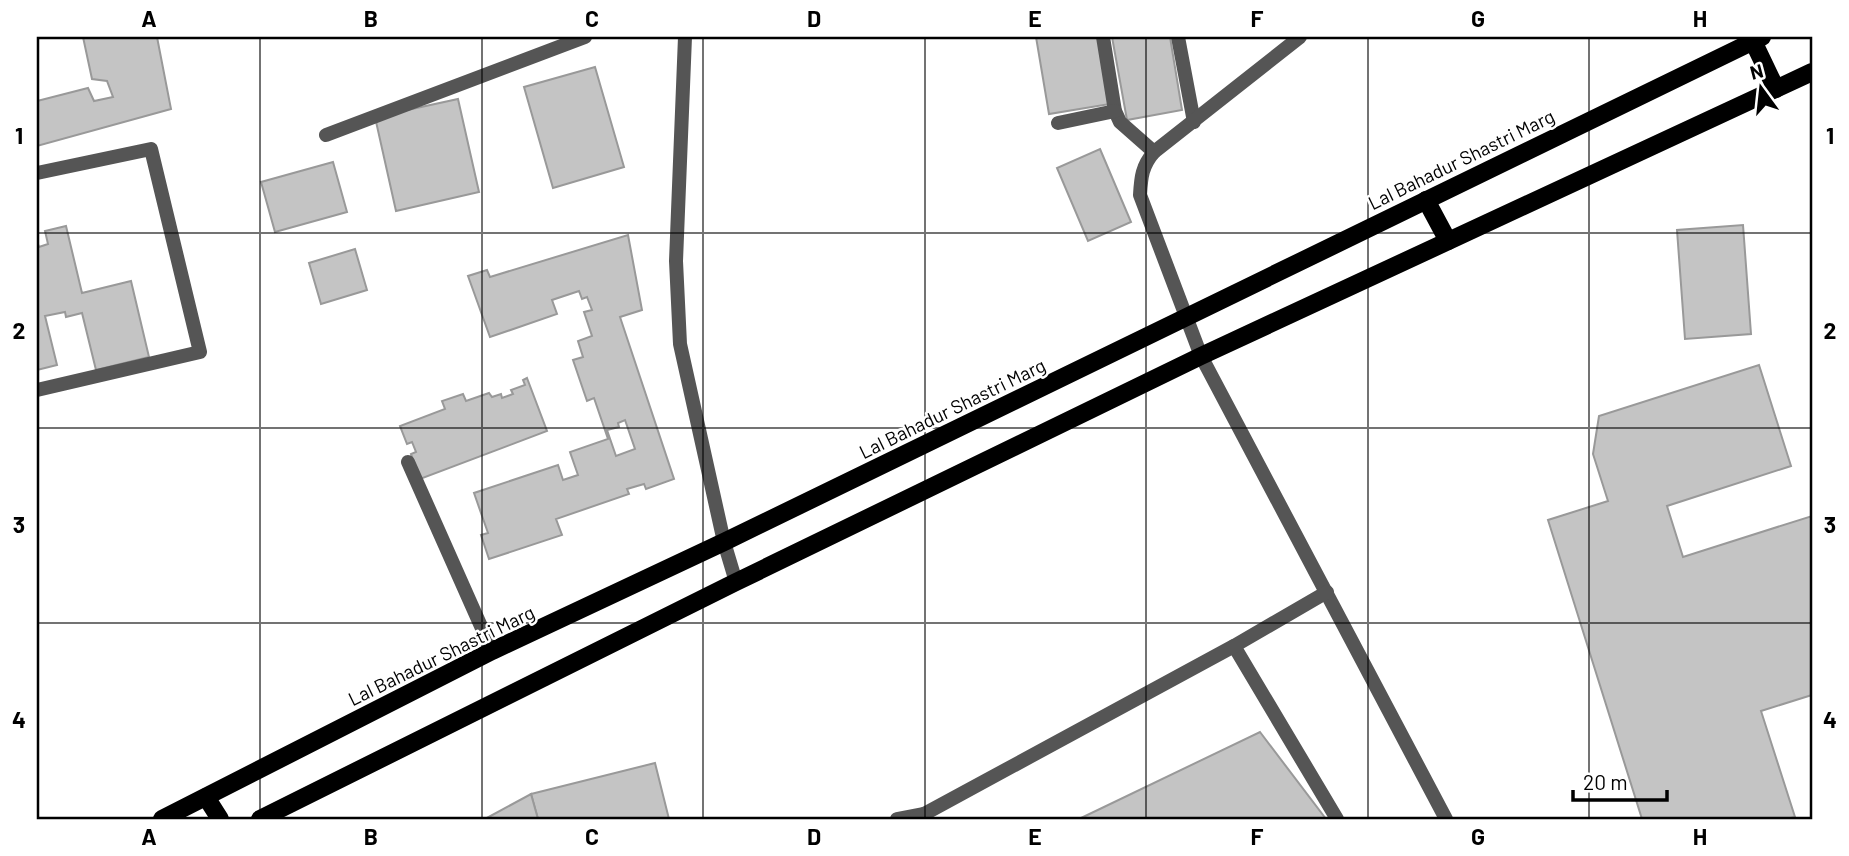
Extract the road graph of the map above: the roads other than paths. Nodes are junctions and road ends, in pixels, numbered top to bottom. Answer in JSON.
{"nodes":[{"id":1,"x":585,"y":37,"type":"edge"},
{"id":2,"x":684,"y":37,"type":"edge"},
{"id":3,"x":1103,"y":37,"type":"edge"},
{"id":4,"x":1178,"y":37,"type":"edge"},
{"id":5,"x":1300,"y":37,"type":"edge"},
{"id":6,"x":1757,"y":39,"type":"edge"},
{"id":7,"x":1812,"y":72,"type":"edge"},
{"id":8,"x":1776,"y":89,"type":"junction"},
{"id":9,"x":1115,"y":111,"type":"junction"},
{"id":10,"x":1194,"y":122,"type":"junction"},
{"id":11,"x":1058,"y":123,"type":"dead end"},
{"id":12,"x":326,"y":135,"type":"dead end"},
{"id":13,"x":1154,"y":152,"type":"junction"},
{"id":14,"x":37,"y":173,"type":"edge"},
{"id":15,"x":1426,"y":200,"type":"junction"},
{"id":16,"x":1448,"y":241,"type":"junction"},
{"id":17,"x":1186,"y":318,"type":"junction"},
{"id":18,"x":1200,"y":356,"type":"junction"},
{"id":19,"x":37,"y":390,"type":"edge"},
{"id":20,"x":408,"y":462,"type":"dead end"},
{"id":21,"x":724,"y":542,"type":"junction"},
{"id":22,"x":736,"y":582,"type":"junction"},
{"id":23,"x":1326,"y":592,"type":"junction"},
{"id":24,"x":1234,"y":646,"type":"junction"},
{"id":25,"x":492,"y":651,"type":"junction"},
{"id":26,"x":206,"y":797,"type":"junction"},
{"id":27,"x":920,"y":817,"type":"edge"},
{"id":28,"x":162,"y":819,"type":"edge"},
{"id":29,"x":220,"y":819,"type":"edge"},
{"id":30,"x":260,"y":819,"type":"edge"},
{"id":31,"x":897,"y":819,"type":"edge"},
{"id":32,"x":1337,"y":819,"type":"edge"},
{"id":33,"x":1446,"y":819,"type":"edge"}],
"edges":[{"from":1,"to":12,"type":"street"},
{"from":2,"to":21,"type":"street"},
{"from":3,"to":9,"type":"street"},
{"from":4,"to":10,"type":"street"},
{"from":5,"to":10,"type":"street"},
{"from":6,"to":8,"type":"main road"},
{"from":6,"to":15,"type":"main road","name":"Lal Bahadur Shastri Marg"},
{"from":7,"to":8,"type":"main road"},
{"from":8,"to":16,"type":"main road"},
{"from":9,"to":11,"type":"street"},
{"from":9,"to":13,"type":"street"},
{"from":10,"to":13,"type":"street"},
{"from":13,"to":17,"type":"street"},
{"from":14,"to":19,"type":"street"},
{"from":15,"to":16,"type":"main road"},
{"from":15,"to":17,"type":"main road","name":"Lal Bahadur Shastri Marg"},
{"from":16,"to":18,"type":"main road"},
{"from":17,"to":18,"type":"street"},
{"from":17,"to":21,"type":"main road","name":"Lal Bahadur Shastri Marg"},
{"from":18,"to":22,"type":"main road"},
{"from":18,"to":23,"type":"street"},
{"from":20,"to":25,"type":"street"},
{"from":21,"to":22,"type":"street"},
{"from":21,"to":25,"type":"main road","name":"Lal Bahadur Shastri Marg"},
{"from":22,"to":30,"type":"main road"},
{"from":23,"to":24,"type":"street"},
{"from":23,"to":33,"type":"street"},
{"from":24,"to":27,"type":"street"},
{"from":24,"to":32,"type":"street"},
{"from":25,"to":26,"type":"main road","name":"Lal Bahadur Shastri Marg"},
{"from":26,"to":28,"type":"main road","name":"Lal Bahadur Shastri Marg"},
{"from":26,"to":29,"type":"main road"},
{"from":27,"to":31,"type":"street"}]}
